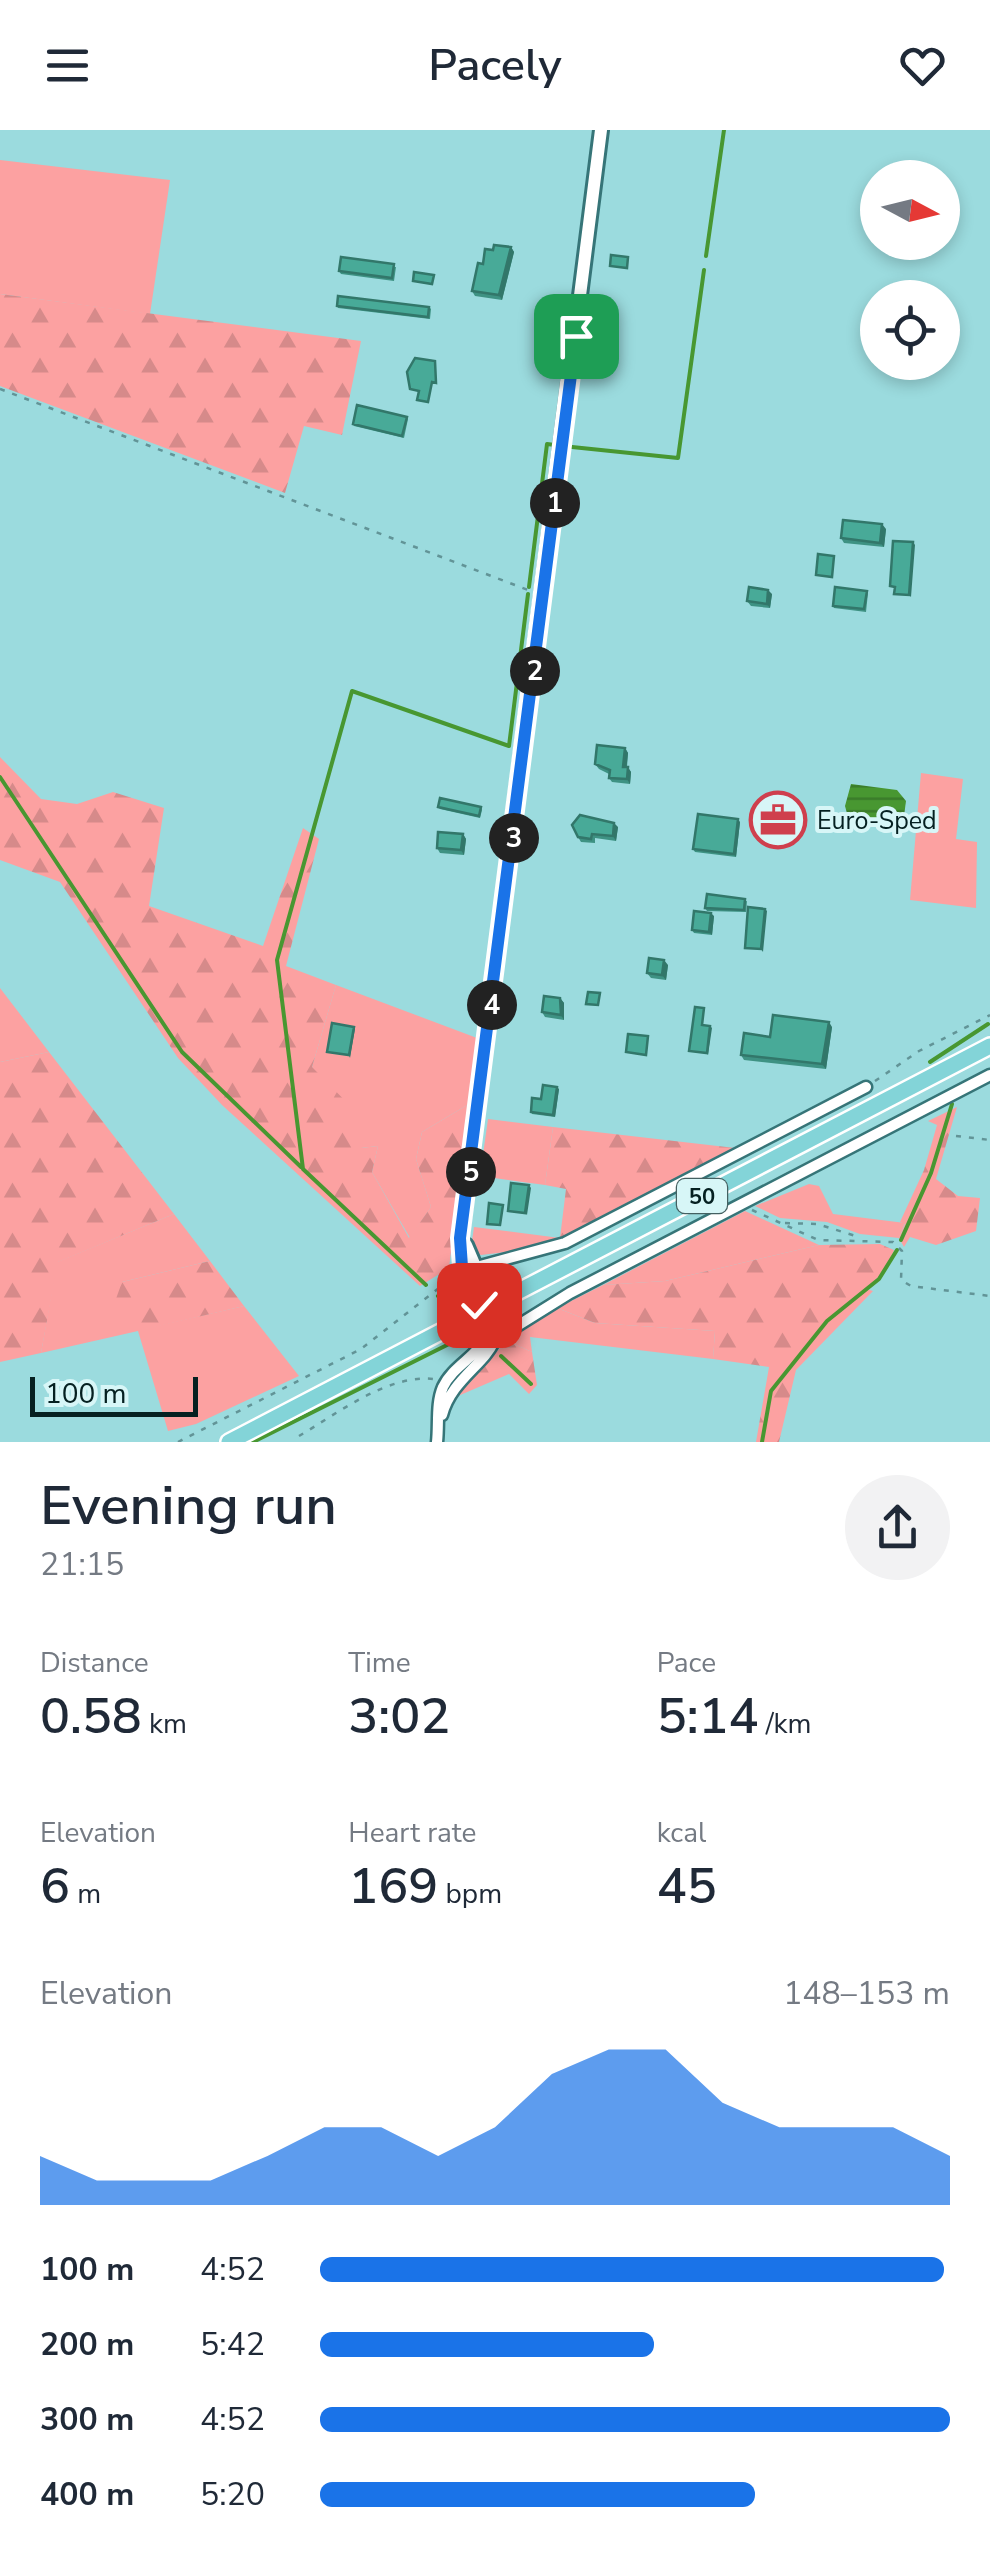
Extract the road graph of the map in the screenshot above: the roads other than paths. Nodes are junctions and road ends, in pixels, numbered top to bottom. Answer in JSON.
{"nodes":[{"id":1,"x":600,"y":130,"type":"edge"},
{"id":2,"x":990,"y":1046,"type":"edge"},
{"id":3,"x":990,"y":1075,"type":"edge"},
{"id":4,"x":866,"y":1087,"type":"road end"},
{"id":5,"x":465,"y":1271,"type":"junction"},
{"id":6,"x":480,"y":1309,"type":"junction"},
{"id":7,"x":493,"y":1337,"type":"junction"},
{"id":8,"x":438,"y":1436,"type":"edge"},
{"id":9,"x":230,"y":1442,"type":"edge"}],
"edges":[{"from":1,"to":5,"type":"street"},
{"from":2,"to":6,"type":"main road","number":"50"},
{"from":3,"to":7,"type":"street"},
{"from":4,"to":5,"type":"street"},
{"from":5,"to":6,"type":"street"},
{"from":6,"to":7,"type":"street"},
{"from":6,"to":9,"type":"main road","number":"50"},
{"from":7,"to":8,"type":"street"},
{"from":7,"to":8,"type":"street"}]}
